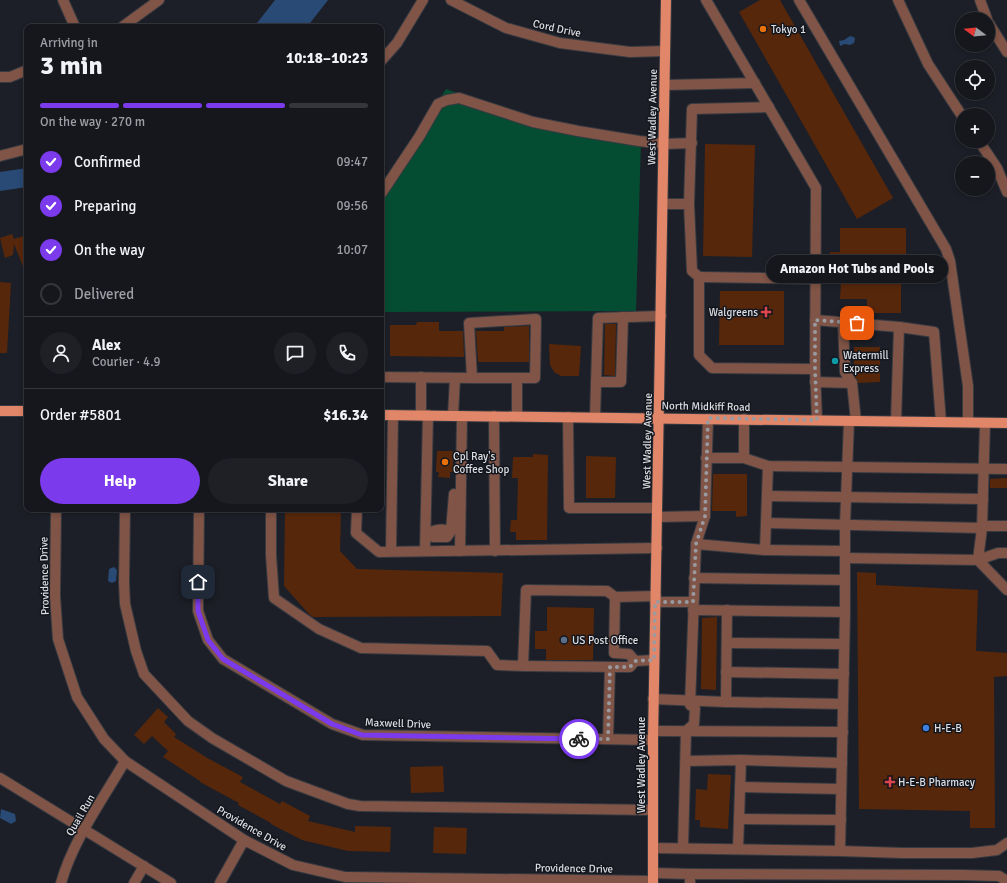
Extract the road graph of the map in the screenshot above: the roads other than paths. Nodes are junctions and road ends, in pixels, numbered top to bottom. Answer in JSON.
{"nodes":[{"id":1,"x":63,"y":0,"type":"edge"},
{"id":2,"x":159,"y":0,"type":"edge"},
{"id":3,"x":423,"y":0,"type":"edge"},
{"id":4,"x":451,"y":0,"type":"edge"},
{"id":5,"x":666,"y":0,"type":"edge"},
{"id":6,"x":706,"y":0,"type":"edge"},
{"id":7,"x":799,"y":0,"type":"edge"},
{"id":8,"x":898,"y":0,"type":"edge"},
{"id":9,"x":980,"y":0,"type":"edge"},
{"id":10,"x":984,"y":12,"type":"edge"},
{"id":11,"x":74,"y":24,"type":"edge"},
{"id":12,"x":126,"y":24,"type":"edge"},
{"id":13,"x":995,"y":33,"type":"edge"},
{"id":14,"x":665,"y":50,"type":"junction"},
{"id":15,"x":1007,"y":52,"type":"edge"},
{"id":16,"x":384,"y":58,"type":"edge"},
{"id":17,"x":24,"y":71,"type":"edge"},
{"id":18,"x":0,"y":77,"type":"edge"},
{"id":19,"x":755,"y":83,"type":"junction"},
{"id":20,"x":665,"y":85,"type":"junction"},
{"id":21,"x":769,"y":107,"type":"junction"},
{"id":22,"x":957,"y":108,"type":"edge"},
{"id":23,"x":692,"y":143,"type":"junction"},
{"id":24,"x":664,"y":144,"type":"junction"},
{"id":25,"x":984,"y":148,"type":"edge"},
{"id":26,"x":24,"y":150,"type":"edge"},
{"id":27,"x":0,"y":156,"type":"edge"},
{"id":28,"x":384,"y":190,"type":"edge"},
{"id":29,"x":1007,"y":192,"type":"edge"},
{"id":30,"x":663,"y":204,"type":"junction"},
{"id":31,"x":689,"y":204,"type":"junction"},
{"id":32,"x":699,"y":277,"type":"junction"},
{"id":33,"x":816,"y":278,"type":"junction"},
{"id":34,"x":661,"y":316,"type":"junction"},
{"id":35,"x":623,"y":317,"type":"junction"},
{"id":36,"x":815,"y":320,"type":"junction"},
{"id":37,"x":843,"y":322,"type":"junction"},
{"id":38,"x":899,"y":327,"type":"junction"},
{"id":39,"x":815,"y":369,"type":"junction"},
{"id":40,"x":384,"y":376,"type":"edge"},
{"id":41,"x":421,"y":377,"type":"junction"},
{"id":42,"x":455,"y":378,"type":"junction"},
{"id":43,"x":472,"y":378,"type":"junction"},
{"id":44,"x":517,"y":378,"type":"junction"},
{"id":45,"x":596,"y":382,"type":"junction"},
{"id":46,"x":815,"y":382,"type":"junction"},
{"id":47,"x":852,"y":383,"type":"junction"},
{"id":48,"x":0,"y":411,"type":"edge"},
{"id":49,"x":24,"y":411,"type":"edge"},
{"id":50,"x":384,"y":415,"type":"edge"},
{"id":51,"x":393,"y":415,"type":"junction"},
{"id":52,"x":424,"y":415,"type":"junction"},
{"id":53,"x":457,"y":416,"type":"junction"},
{"id":54,"x":494,"y":416,"type":"junction"},
{"id":55,"x":517,"y":416,"type":"junction"},
{"id":56,"x":568,"y":417,"type":"junction"},
{"id":57,"x":595,"y":417,"type":"junction"},
{"id":58,"x":659,"y":418,"type":"junction"},
{"id":59,"x":708,"y":418,"type":"junction"},
{"id":60,"x":744,"y":419,"type":"junction"},
{"id":61,"x":817,"y":420,"type":"junction"},
{"id":62,"x":852,"y":421,"type":"junction"},
{"id":63,"x":896,"y":421,"type":"junction"},
{"id":64,"x":941,"y":422,"type":"junction"},
{"id":65,"x":968,"y":422,"type":"junction"},
{"id":66,"x":985,"y":423,"type":"junction"},
{"id":67,"x":1007,"y":423,"type":"edge"},
{"id":68,"x":461,"y":448,"type":"junction"},
{"id":69,"x":706,"y":458,"type":"junction"},
{"id":70,"x":744,"y":458,"type":"junction"},
{"id":71,"x":768,"y":466,"type":"junction"},
{"id":72,"x":848,"y":467,"type":"junction"},
{"id":73,"x":984,"y":469,"type":"junction"},
{"id":74,"x":1007,"y":469,"type":"edge"},
{"id":75,"x":767,"y":496,"type":"junction"},
{"id":76,"x":847,"y":497,"type":"junction"},
{"id":77,"x":983,"y":499,"type":"junction"},
{"id":78,"x":56,"y":512,"type":"edge"},
{"id":79,"x":125,"y":512,"type":"edge"},
{"id":80,"x":199,"y":512,"type":"edge"},
{"id":81,"x":271,"y":512,"type":"edge"},
{"id":82,"x":357,"y":512,"type":"edge"},
{"id":83,"x":657,"y":512,"type":"junction"},
{"id":84,"x":705,"y":516,"type":"junction"},
{"id":85,"x":766,"y":523,"type":"junction"},
{"id":86,"x":846,"y":525,"type":"junction"},
{"id":87,"x":1007,"y":526,"type":"edge"},
{"id":88,"x":982,"y":527,"type":"junction"},
{"id":89,"x":427,"y":533,"type":"junction"},
{"id":90,"x":696,"y":544,"type":"junction"},
{"id":91,"x":657,"y":548,"type":"junction"},
{"id":92,"x":765,"y":550,"type":"junction"},
{"id":93,"x":391,"y":551,"type":"junction"},
{"id":94,"x":425,"y":551,"type":"junction"},
{"id":95,"x":460,"y":551,"type":"junction"},
{"id":96,"x":495,"y":551,"type":"junction"},
{"id":97,"x":1007,"y":553,"type":"edge"},
{"id":98,"x":845,"y":554,"type":"junction"},
{"id":99,"x":978,"y":560,"type":"junction"},
{"id":100,"x":694,"y":578,"type":"junction"},
{"id":101,"x":845,"y":580,"type":"junction"},
{"id":102,"x":1007,"y":590,"type":"edge"},
{"id":103,"x":615,"y":597,"type":"junction"},
{"id":104,"x":656,"y":599,"type":"junction"},
{"id":105,"x":693,"y":606,"type":"junction"},
{"id":106,"x":727,"y":610,"type":"junction"},
{"id":107,"x":845,"y":612,"type":"junction"},
{"id":108,"x":727,"y":643,"type":"junction"},
{"id":109,"x":844,"y":644,"type":"junction"},
{"id":110,"x":654,"y":660,"type":"junction"},
{"id":111,"x":635,"y":661,"type":"junction"},
{"id":112,"x":523,"y":666,"type":"junction"},
{"id":113,"x":610,"y":667,"type":"junction"},
{"id":114,"x":726,"y":672,"type":"junction"},
{"id":115,"x":844,"y":674,"type":"junction"},
{"id":116,"x":654,"y":699,"type":"junction"},
{"id":117,"x":690,"y":700,"type":"junction"},
{"id":118,"x":726,"y":702,"type":"junction"},
{"id":119,"x":843,"y":704,"type":"junction"},
{"id":120,"x":686,"y":731,"type":"junction"},
{"id":121,"x":843,"y":732,"type":"junction"},
{"id":122,"x":653,"y":735,"type":"junction"},
{"id":123,"x":608,"y":739,"type":"junction"},
{"id":124,"x":741,"y":760,"type":"junction"},
{"id":125,"x":125,"y":761,"type":"junction"},
{"id":126,"x":686,"y":761,"type":"junction"},
{"id":127,"x":842,"y":763,"type":"junction"},
{"id":128,"x":0,"y":778,"type":"edge"},
{"id":129,"x":740,"y":788,"type":"junction"},
{"id":130,"x":841,"y":789,"type":"junction"},
{"id":131,"x":653,"y":810,"type":"junction"},
{"id":132,"x":739,"y":819,"type":"junction"},
{"id":133,"x":841,"y":820,"type":"junction"},
{"id":134,"x":85,"y":829,"type":"junction"},
{"id":135,"x":244,"y":840,"type":"junction"},
{"id":136,"x":1007,"y":843,"type":"edge"},
{"id":137,"x":653,"y":848,"type":"junction"},
{"id":138,"x":683,"y":848,"type":"junction"},
{"id":139,"x":738,"y":849,"type":"junction"},
{"id":140,"x":840,"y":851,"type":"junction"},
{"id":141,"x":144,"y":866,"type":"junction"},
{"id":142,"x":690,"y":878,"type":"edge"},
{"id":143,"x":653,"y":879,"type":"edge"},
{"id":144,"x":1007,"y":881,"type":"edge"},
{"id":145,"x":62,"y":883,"type":"edge"},
{"id":146,"x":134,"y":883,"type":"edge"},
{"id":147,"x":171,"y":883,"type":"edge"},
{"id":148,"x":220,"y":883,"type":"edge"}],
"edges":[{"from":1,"to":11,"type":"street"},
{"from":2,"to":12,"type":"street"},
{"from":3,"to":16,"type":"street"},
{"from":4,"to":14,"type":"street","name":"Cord Drive"},
{"from":5,"to":14,"type":"main road","name":"West Wadley Avenue"},
{"from":6,"to":19,"type":"street"},
{"from":7,"to":65,"type":"street"},
{"from":8,"to":22,"type":"street"},
{"from":9,"to":10,"type":"street"},
{"from":13,"to":15,"type":"street"},
{"from":14,"to":20,"type":"main road","name":"West Wadley Avenue"},
{"from":17,"to":18,"type":"street"},
{"from":19,"to":20,"type":"street"},
{"from":19,"to":21,"type":"street"},
{"from":20,"to":24,"type":"main road","name":"West Wadley Avenue"},
{"from":21,"to":23,"type":"street"},
{"from":21,"to":33,"type":"street"},
{"from":23,"to":24,"type":"street"},
{"from":23,"to":31,"type":"street"},
{"from":24,"to":28,"type":"street"},
{"from":24,"to":30,"type":"main road","name":"West Wadley Avenue"},
{"from":25,"to":29,"type":"street"},
{"from":26,"to":27,"type":"street"},
{"from":30,"to":31,"type":"street"},
{"from":30,"to":34,"type":"main road","name":"West Wadley Avenue"},
{"from":31,"to":32,"type":"street"},
{"from":32,"to":33,"type":"street"},
{"from":32,"to":39,"type":"street"},
{"from":33,"to":36,"type":"street"},
{"from":34,"to":35,"type":"street"},
{"from":34,"to":58,"type":"main road","name":"West Wadley Avenue"},
{"from":35,"to":45,"type":"street"},
{"from":35,"to":45,"type":"street"},
{"from":36,"to":37,"type":"street"},
{"from":36,"to":39,"type":"street"},
{"from":37,"to":38,"type":"street"},
{"from":37,"to":47,"type":"street"},
{"from":38,"to":63,"type":"street"},
{"from":38,"to":64,"type":"street"},
{"from":39,"to":46,"type":"street"},
{"from":40,"to":41,"type":"street"},
{"from":41,"to":42,"type":"street"},
{"from":41,"to":52,"type":"street"},
{"from":42,"to":43,"type":"street"},
{"from":42,"to":53,"type":"street"},
{"from":43,"to":44,"type":"street"},
{"from":43,"to":44,"type":"street"},
{"from":44,"to":55,"type":"street"},
{"from":45,"to":57,"type":"street"},
{"from":46,"to":47,"type":"street"},
{"from":46,"to":61,"type":"street"},
{"from":47,"to":62,"type":"street"},
{"from":48,"to":49,"type":"main road"},
{"from":50,"to":51,"type":"main road","name":"North Midkiff Road"},
{"from":51,"to":52,"type":"main road","name":"North Midkiff Road"},
{"from":51,"to":93,"type":"street"},
{"from":52,"to":53,"type":"main road","name":"North Midkiff Road"},
{"from":52,"to":89,"type":"street"},
{"from":53,"to":54,"type":"main road","name":"North Midkiff Road"},
{"from":53,"to":68,"type":"street"},
{"from":54,"to":55,"type":"main road","name":"North Midkiff Road"},
{"from":54,"to":96,"type":"street"},
{"from":55,"to":56,"type":"main road","name":"North Midkiff Road"},
{"from":56,"to":57,"type":"main road","name":"North Midkiff Road"},
{"from":56,"to":83,"type":"street"},
{"from":57,"to":58,"type":"main road","name":"North Midkiff Road"},
{"from":58,"to":59,"type":"main road","name":"North Midkiff Road"},
{"from":58,"to":83,"type":"main road","name":"West Wadley Avenue"},
{"from":59,"to":60,"type":"main road","name":"North Midkiff Road"},
{"from":59,"to":69,"type":"street"},
{"from":60,"to":61,"type":"main road","name":"North Midkiff Road"},
{"from":60,"to":70,"type":"street"},
{"from":61,"to":62,"type":"main road","name":"North Midkiff Road"},
{"from":62,"to":63,"type":"main road","name":"North Midkiff Road"},
{"from":62,"to":72,"type":"street"},
{"from":63,"to":64,"type":"main road","name":"North Midkiff Road"},
{"from":64,"to":65,"type":"main road","name":"North Midkiff Road"},
{"from":65,"to":66,"type":"main road","name":"North Midkiff Road"},
{"from":66,"to":67,"type":"main road","name":"North Midkiff Road"},
{"from":66,"to":73,"type":"street"},
{"from":68,"to":89,"type":"street"},
{"from":68,"to":95,"type":"street"},
{"from":69,"to":70,"type":"street"},
{"from":69,"to":84,"type":"street"},
{"from":70,"to":71,"type":"street"},
{"from":71,"to":72,"type":"street"},
{"from":71,"to":75,"type":"street"},
{"from":72,"to":73,"type":"street"},
{"from":72,"to":76,"type":"street"},
{"from":73,"to":74,"type":"street"},
{"from":73,"to":77,"type":"street"},
{"from":75,"to":76,"type":"street"},
{"from":75,"to":85,"type":"street"},
{"from":76,"to":77,"type":"street"},
{"from":76,"to":86,"type":"street"},
{"from":77,"to":88,"type":"street"},
{"from":78,"to":125,"type":"street","name":"Providence Drive"},
{"from":79,"to":131,"type":"street"},
{"from":80,"to":123,"type":"street","name":"Maxwell Drive"},
{"from":81,"to":112,"type":"street"},
{"from":82,"to":93,"type":"street"},
{"from":83,"to":84,"type":"street"},
{"from":83,"to":91,"type":"main road","name":"West Wadley Avenue"},
{"from":84,"to":90,"type":"street"},
{"from":85,"to":86,"type":"street"},
{"from":85,"to":92,"type":"street"},
{"from":86,"to":88,"type":"street"},
{"from":86,"to":98,"type":"street"},
{"from":87,"to":88,"type":"street"},
{"from":88,"to":99,"type":"street"},
{"from":89,"to":94,"type":"street"},
{"from":90,"to":92,"type":"street"},
{"from":90,"to":100,"type":"street"},
{"from":91,"to":96,"type":"street"},
{"from":91,"to":104,"type":"main road","name":"West Wadley Avenue"},
{"from":92,"to":98,"type":"street"},
{"from":93,"to":94,"type":"street"},
{"from":94,"to":95,"type":"street"},
{"from":95,"to":96,"type":"street"},
{"from":97,"to":99,"type":"street"},
{"from":98,"to":99,"type":"street"},
{"from":98,"to":101,"type":"street"},
{"from":99,"to":102,"type":"street"},
{"from":100,"to":101,"type":"street"},
{"from":100,"to":105,"type":"street"},
{"from":101,"to":107,"type":"street"},
{"from":103,"to":104,"type":"street"},
{"from":103,"to":111,"type":"street"},
{"from":103,"to":112,"type":"street"},
{"from":104,"to":105,"type":"street"},
{"from":104,"to":110,"type":"main road","name":"West Wadley Avenue"},
{"from":105,"to":106,"type":"street"},
{"from":105,"to":117,"type":"street"},
{"from":106,"to":107,"type":"street"},
{"from":106,"to":108,"type":"street"},
{"from":107,"to":109,"type":"street"},
{"from":108,"to":109,"type":"street"},
{"from":108,"to":114,"type":"street"},
{"from":109,"to":115,"type":"street"},
{"from":110,"to":111,"type":"street"},
{"from":110,"to":116,"type":"main road","name":"West Wadley Avenue"},
{"from":111,"to":113,"type":"street"},
{"from":112,"to":113,"type":"street"},
{"from":113,"to":123,"type":"street"},
{"from":114,"to":115,"type":"street"},
{"from":114,"to":118,"type":"street"},
{"from":115,"to":119,"type":"street"},
{"from":116,"to":117,"type":"street"},
{"from":116,"to":122,"type":"main road","name":"West Wadley Avenue"},
{"from":117,"to":118,"type":"street"},
{"from":117,"to":120,"type":"street"},
{"from":118,"to":119,"type":"street"},
{"from":119,"to":121,"type":"street"},
{"from":120,"to":121,"type":"street","name":"Maxwell Drive"},
{"from":120,"to":122,"type":"street","name":"Maxwell Drive"},
{"from":120,"to":126,"type":"street"},
{"from":121,"to":127,"type":"street"},
{"from":122,"to":123,"type":"street","name":"Maxwell Drive"},
{"from":122,"to":131,"type":"main road","name":"West Wadley Avenue"},
{"from":124,"to":126,"type":"street"},
{"from":124,"to":127,"type":"street"},
{"from":124,"to":129,"type":"street"},
{"from":125,"to":134,"type":"street","name":"Quail Run"},
{"from":125,"to":135,"type":"street","name":"Providence Drive"},
{"from":126,"to":138,"type":"street"},
{"from":127,"to":130,"type":"street"},
{"from":128,"to":134,"type":"street"},
{"from":129,"to":130,"type":"street"},
{"from":129,"to":132,"type":"street"},
{"from":130,"to":133,"type":"street"},
{"from":131,"to":137,"type":"main road","name":"West Wadley Avenue"},
{"from":132,"to":133,"type":"street"},
{"from":132,"to":139,"type":"street"},
{"from":133,"to":140,"type":"street"},
{"from":134,"to":141,"type":"street"},
{"from":134,"to":145,"type":"street","name":"Quail Run"},
{"from":135,"to":143,"type":"street","name":"Providence Drive"},
{"from":135,"to":148,"type":"street"},
{"from":136,"to":140,"type":"street"},
{"from":137,"to":138,"type":"street"},
{"from":137,"to":143,"type":"main road","name":"West Wadley Avenue"},
{"from":138,"to":139,"type":"street"},
{"from":139,"to":140,"type":"street"},
{"from":141,"to":146,"type":"street"},
{"from":141,"to":147,"type":"street"},
{"from":142,"to":143,"type":"street","name":"Providence Drive"},
{"from":142,"to":144,"type":"street","name":"Providence Drive"}]}
